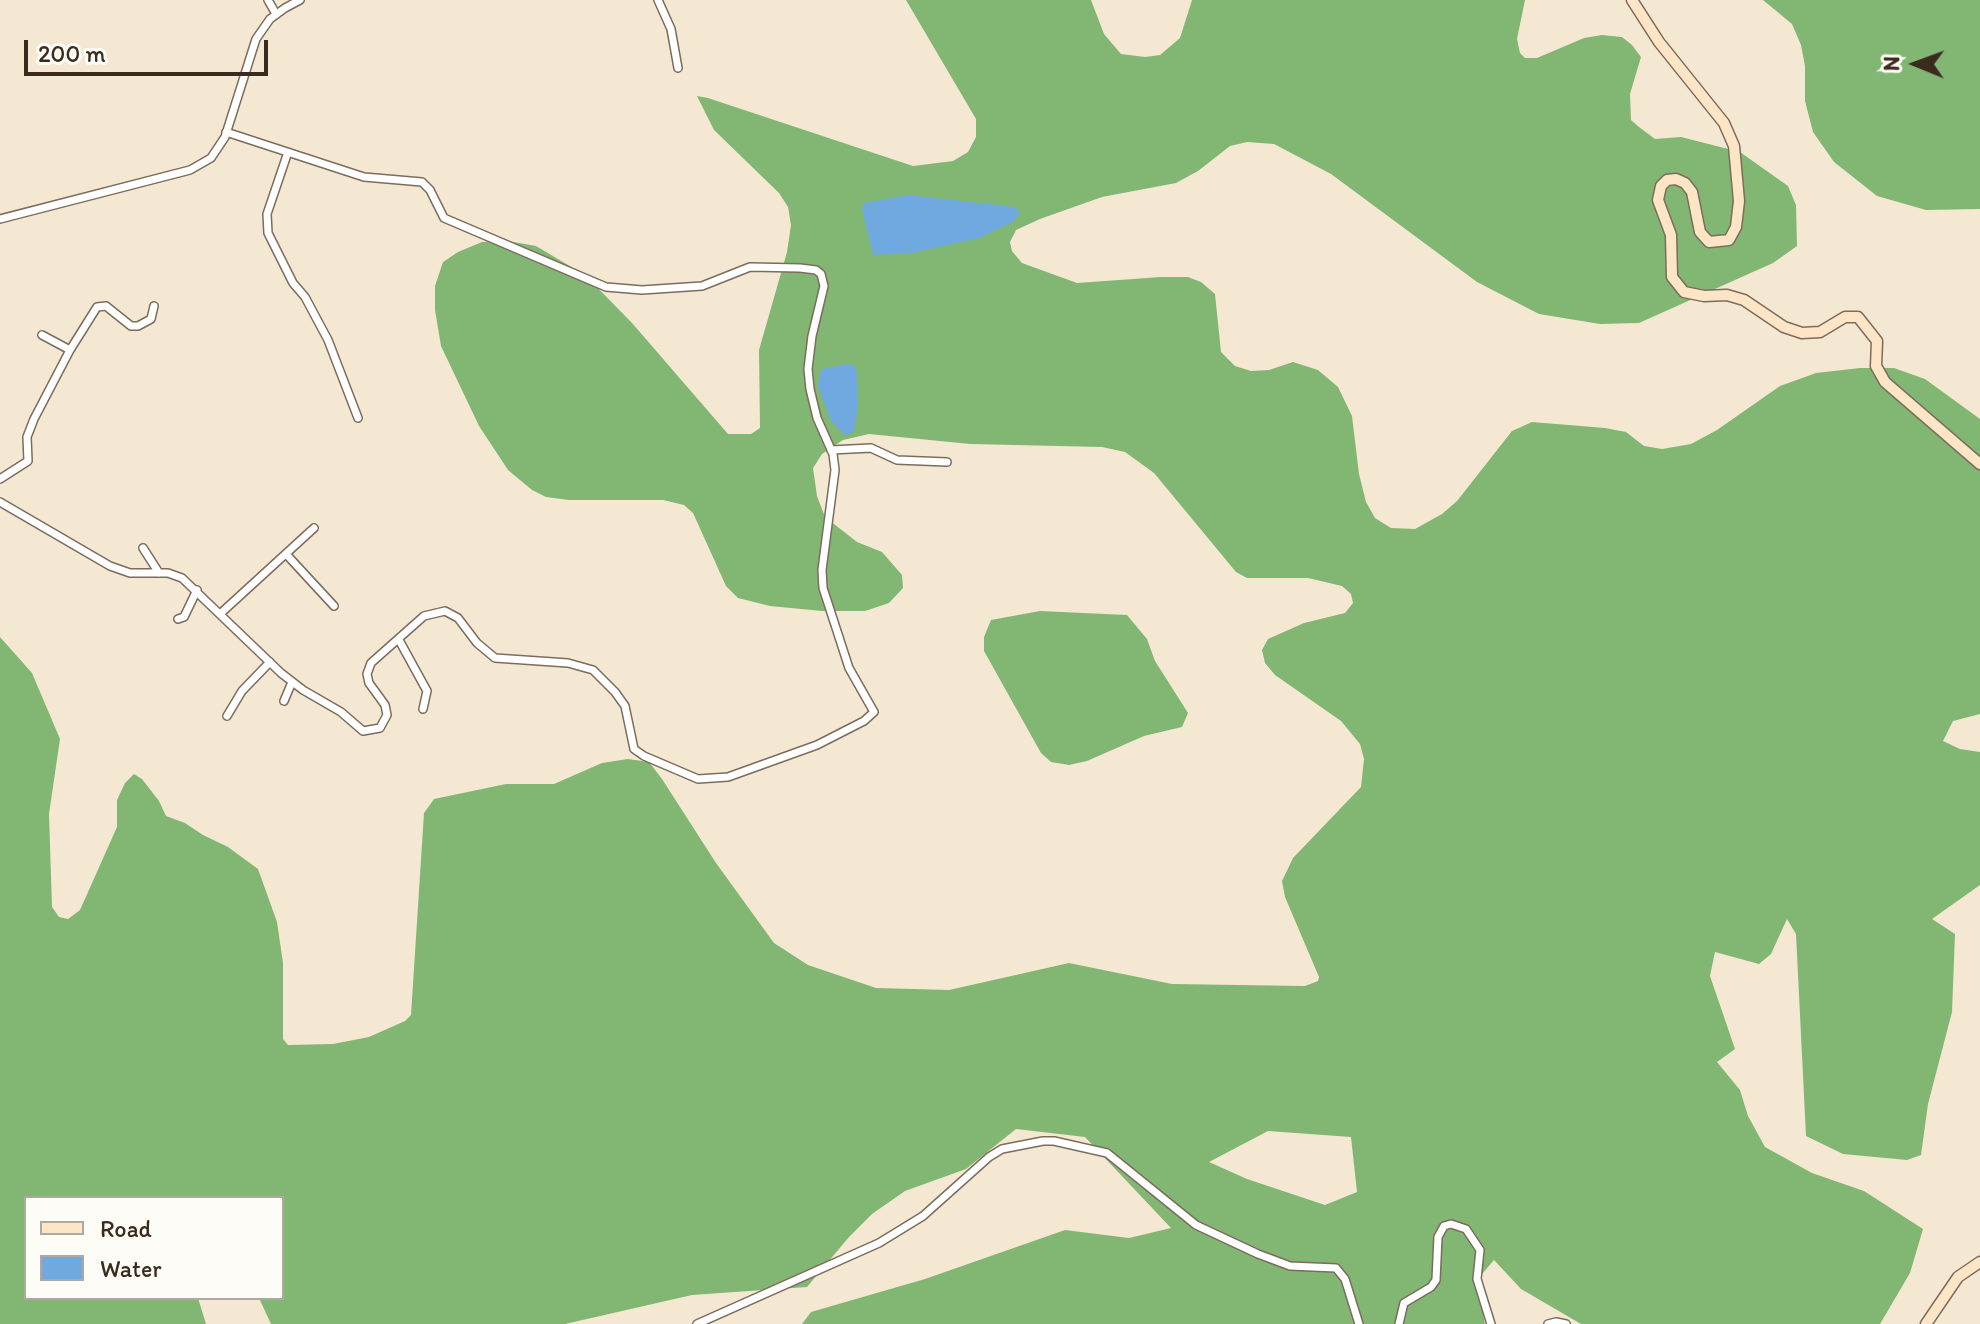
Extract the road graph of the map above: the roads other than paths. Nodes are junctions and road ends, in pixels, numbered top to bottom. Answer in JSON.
{"nodes":[{"id":1,"x":268,"y":0,"type":"edge"},
{"id":2,"x":300,"y":0,"type":"edge"},
{"id":3,"x":658,"y":0,"type":"edge"},
{"id":4,"x":1632,"y":0,"type":"edge"},
{"id":5,"x":280,"y":8,"type":"edge"},
{"id":6,"x":678,"y":68,"type":"dead end"},
{"id":7,"x":226,"y":132,"type":"junction"},
{"id":8,"x":288,"y":152,"type":"junction"},
{"id":9,"x":0,"y":219,"type":"edge"},
{"id":10,"x":154,"y":306,"type":"dead end"},
{"id":11,"x":42,"y":335,"type":"dead end"},
{"id":12,"x":70,"y":350,"type":"junction"},
{"id":13,"x":358,"y":418,"type":"dead end"},
{"id":14,"x":831,"y":450,"type":"junction"},
{"id":15,"x":947,"y":462,"type":"dead end"},
{"id":16,"x":1980,"y":464,"type":"edge"},
{"id":17,"x":0,"y":479,"type":"edge"},
{"id":18,"x":0,"y":502,"type":"edge"},
{"id":19,"x":314,"y":528,"type":"dead end"},
{"id":20,"x":143,"y":548,"type":"dead end"},
{"id":21,"x":286,"y":554,"type":"junction"},
{"id":22,"x":159,"y":573,"type":"junction"},
{"id":23,"x":197,"y":590,"type":"junction"},
{"id":24,"x":334,"y":606,"type":"dead end"},
{"id":25,"x":221,"y":613,"type":"junction"},
{"id":26,"x":178,"y":619,"type":"dead end"},
{"id":27,"x":399,"y":640,"type":"junction"},
{"id":28,"x":270,"y":662,"type":"junction"},
{"id":29,"x":292,"y":682,"type":"junction"},
{"id":30,"x":284,"y":701,"type":"dead end"},
{"id":31,"x":423,"y":709,"type":"dead end"},
{"id":32,"x":227,"y":716,"type":"dead end"},
{"id":33,"x":1980,"y":1262,"type":"edge"},
{"id":34,"x":697,"y":1324,"type":"edge"},
{"id":35,"x":1359,"y":1324,"type":"edge"},
{"id":36,"x":1399,"y":1324,"type":"edge"},
{"id":37,"x":1491,"y":1324,"type":"edge"},
{"id":38,"x":1548,"y":1324,"type":"edge"},
{"id":39,"x":1566,"y":1324,"type":"edge"},
{"id":40,"x":1926,"y":1324,"type":"edge"}],
"edges":[{"from":1,"to":5,"type":"street"},
{"from":2,"to":5,"type":"street"},
{"from":3,"to":6,"type":"street"},
{"from":4,"to":16,"type":"main road"},
{"from":5,"to":7,"type":"street"},
{"from":7,"to":8,"type":"street"},
{"from":7,"to":9,"type":"street"},
{"from":8,"to":13,"type":"street"},
{"from":8,"to":14,"type":"street"},
{"from":10,"to":12,"type":"street"},
{"from":11,"to":12,"type":"street"},
{"from":12,"to":17,"type":"street"},
{"from":14,"to":15,"type":"street"},
{"from":14,"to":27,"type":"street"},
{"from":18,"to":22,"type":"street"},
{"from":19,"to":21,"type":"street"},
{"from":20,"to":22,"type":"street"},
{"from":21,"to":24,"type":"street"},
{"from":21,"to":25,"type":"street"},
{"from":22,"to":23,"type":"street"},
{"from":23,"to":25,"type":"street"},
{"from":23,"to":26,"type":"street"},
{"from":25,"to":28,"type":"street"},
{"from":27,"to":29,"type":"street"},
{"from":27,"to":31,"type":"street"},
{"from":28,"to":29,"type":"street"},
{"from":28,"to":32,"type":"street"},
{"from":29,"to":30,"type":"street"},
{"from":33,"to":40,"type":"main road"},
{"from":34,"to":35,"type":"street"},
{"from":36,"to":37,"type":"street"},
{"from":38,"to":39,"type":"street"}]}
